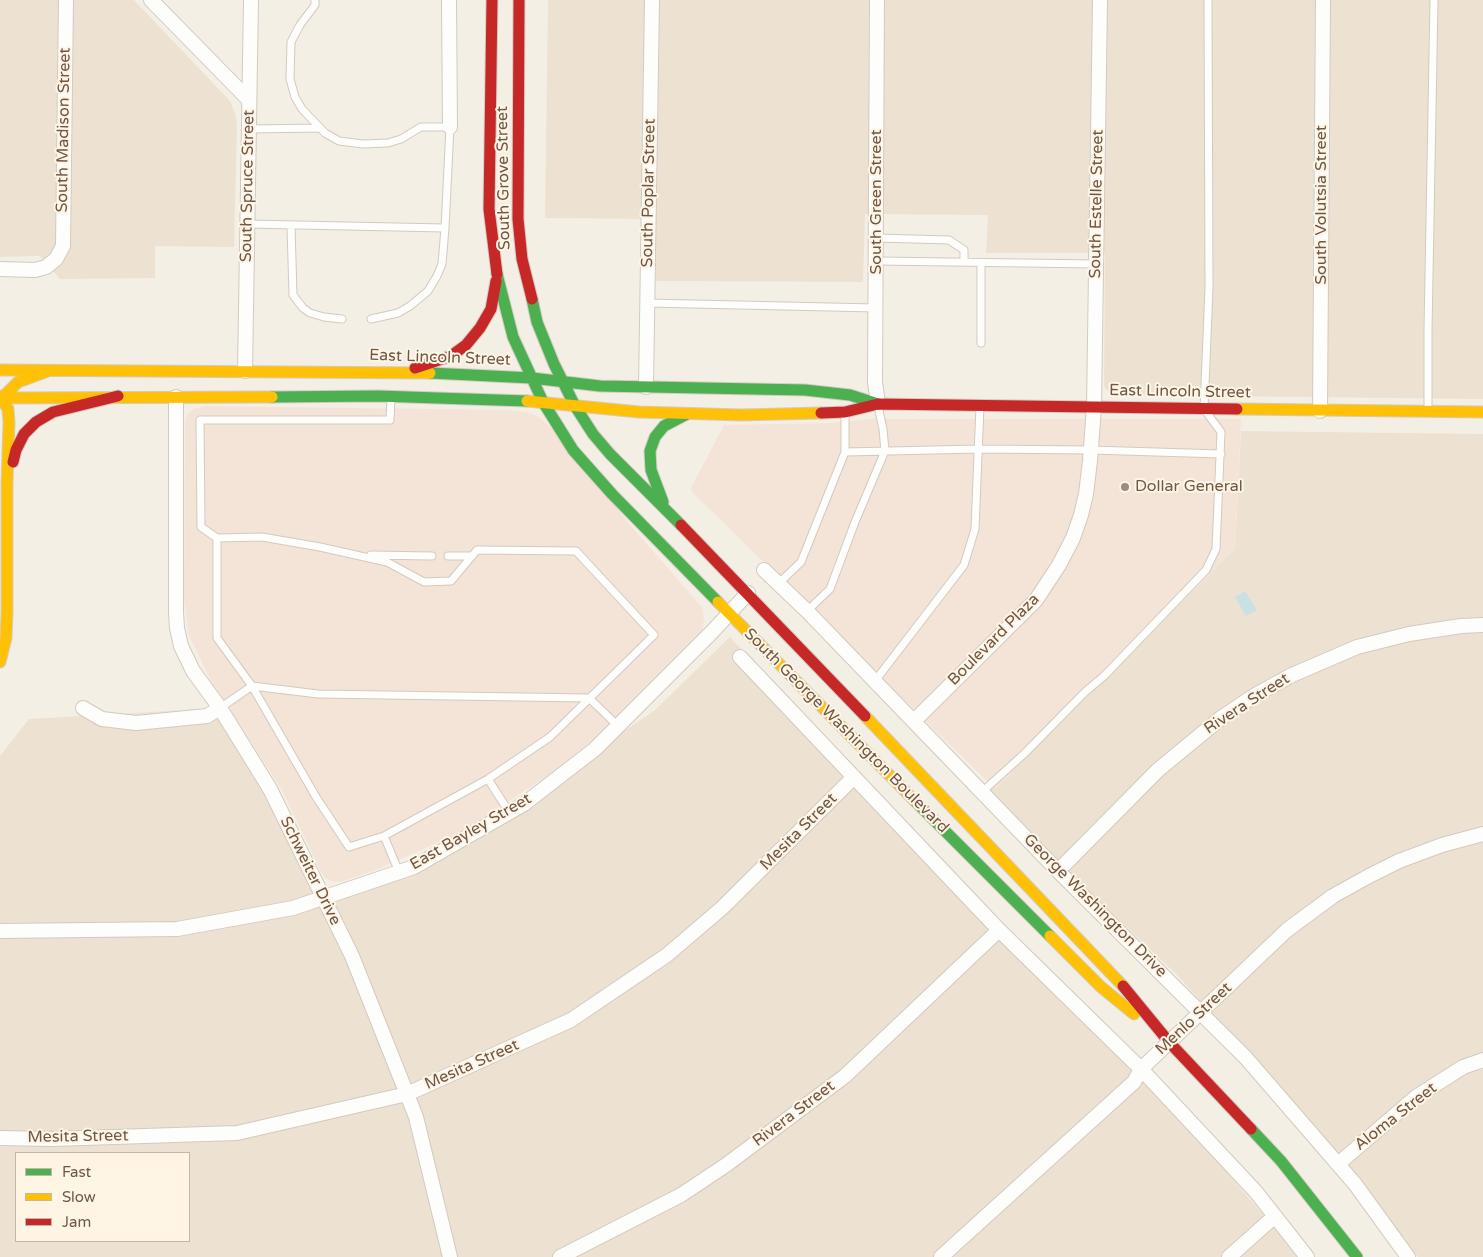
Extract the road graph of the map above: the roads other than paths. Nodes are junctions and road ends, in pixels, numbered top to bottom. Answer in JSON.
{"nodes":[{"id":1,"x":66,"y":0,"type":"edge"},
{"id":2,"x":151,"y":0,"type":"edge"},
{"id":3,"x":251,"y":0,"type":"edge"},
{"id":4,"x":315,"y":0,"type":"edge"},
{"id":5,"x":449,"y":0,"type":"edge"},
{"id":6,"x":492,"y":0,"type":"edge"},
{"id":7,"x":519,"y":0,"type":"edge"},
{"id":8,"x":652,"y":0,"type":"edge"},
{"id":9,"x":877,"y":0,"type":"edge"},
{"id":10,"x":1100,"y":0,"type":"edge"},
{"id":11,"x":1208,"y":0,"type":"edge"},
{"id":12,"x":1323,"y":0,"type":"edge"},
{"id":13,"x":1434,"y":0,"type":"edge"},
{"id":14,"x":249,"y":100,"type":"junction"},
{"id":15,"x":450,"y":127,"type":"junction"},
{"id":16,"x":320,"y":128,"type":"junction"},
{"id":17,"x":248,"y":129,"type":"junction"},
{"id":18,"x":248,"y":224,"type":"junction"},
{"id":19,"x":291,"y":226,"type":"junction"},
{"id":20,"x":445,"y":228,"type":"junction"},
{"id":21,"x":877,"y":238,"type":"junction"},
{"id":22,"x":877,"y":261,"type":"junction"},
{"id":23,"x":964,"y":262,"type":"junction"},
{"id":24,"x":981,"y":263,"type":"junction"},
{"id":25,"x":1096,"y":264,"type":"junction"},
{"id":26,"x":0,"y":269,"type":"edge"},
{"id":27,"x":497,"y":276,"type":"junction"},
{"id":28,"x":647,"y":303,"type":"junction"},
{"id":29,"x":876,"y":308,"type":"junction"},
{"id":30,"x":342,"y":318,"type":"dead end"},
{"id":31,"x":371,"y":319,"type":"dead end"},
{"id":32,"x":981,"y":344,"type":"dead end"},
{"id":33,"x":0,"y":370,"type":"edge"},
{"id":34,"x":48,"y":371,"type":"junction"},
{"id":35,"x":245,"y":371,"type":"junction"},
{"id":36,"x":402,"y":372,"type":"junction"},
{"id":37,"x":532,"y":378,"type":"junction"},
{"id":38,"x":562,"y":381,"type":"junction"},
{"id":39,"x":646,"y":387,"type":"junction"},
{"id":40,"x":118,"y":396,"type":"junction"},
{"id":41,"x":176,"y":397,"type":"junction"},
{"id":42,"x":391,"y":397,"type":"junction"},
{"id":43,"x":0,"y":398,"type":"edge"},
{"id":44,"x":543,"y":402,"type":"junction"},
{"id":45,"x":878,"y":404,"type":"junction"},
{"id":46,"x":575,"y":406,"type":"junction"},
{"id":47,"x":980,"y":406,"type":"junction"},
{"id":48,"x":1094,"y":408,"type":"junction"},
{"id":49,"x":1204,"y":409,"type":"junction"},
{"id":50,"x":1320,"y":410,"type":"junction"},
{"id":51,"x":845,"y":412,"type":"junction"},
{"id":52,"x":1428,"y":412,"type":"junction"},
{"id":53,"x":1483,"y":412,"type":"edge"},
{"id":54,"x":688,"y":414,"type":"junction"},
{"id":55,"x":978,"y":449,"type":"junction"},
{"id":56,"x":1091,"y":450,"type":"junction"},
{"id":57,"x":845,"y":452,"type":"junction"},
{"id":58,"x":885,"y":452,"type":"junction"},
{"id":59,"x":1221,"y":454,"type":"junction"},
{"id":60,"x":7,"y":484,"type":"junction"},
{"id":61,"x":665,"y":509,"type":"junction"},
{"id":62,"x":217,"y":538,"type":"junction"},
{"id":63,"x":355,"y":555,"type":"junction"},
{"id":64,"x":432,"y":556,"type":"dead end"},
{"id":65,"x":448,"y":556,"type":"dead end"},
{"id":66,"x":472,"y":556,"type":"junction"},
{"id":67,"x":764,"y":570,"type":"dead end"},
{"id":68,"x":778,"y":584,"type":"junction"},
{"id":69,"x":748,"y":593,"type":"junction"},
{"id":70,"x":807,"y":611,"type":"junction"},
{"id":71,"x":729,"y":613,"type":"junction"},
{"id":72,"x":1483,"y":625,"type":"edge"},
{"id":73,"x":740,"y":657,"type":"dead end"},
{"id":74,"x":0,"y":662,"type":"edge"},
{"id":75,"x":875,"y":681,"type":"junction"},
{"id":76,"x":252,"y":686,"type":"junction"},
{"id":77,"x":589,"y":698,"type":"junction"},
{"id":78,"x":83,"y":708,"type":"dead end"},
{"id":79,"x":220,"y":708,"type":"junction"},
{"id":80,"x":914,"y":721,"type":"junction"},
{"id":81,"x":618,"y":726,"type":"junction"},
{"id":82,"x":854,"y":777,"type":"junction"},
{"id":83,"x":488,"y":779,"type":"junction"},
{"id":84,"x":983,"y":791,"type":"junction"},
{"id":85,"x":509,"y":812,"type":"junction"},
{"id":86,"x":1483,"y":834,"type":"edge"},
{"id":87,"x":384,"y":836,"type":"junction"},
{"id":88,"x":1058,"y":871,"type":"junction"},
{"id":89,"x":399,"y":872,"type":"junction"},
{"id":90,"x":324,"y":898,"type":"junction"},
{"id":91,"x":999,"y":930,"type":"junction"},
{"id":92,"x":0,"y":931,"type":"edge"},
{"id":93,"x":1200,"y":1012,"type":"junction"},
{"id":94,"x":1169,"y":1042,"type":"junction"},
{"id":95,"x":1483,"y":1060,"type":"edge"},
{"id":96,"x":1141,"y":1069,"type":"junction"},
{"id":97,"x":407,"y":1094,"type":"junction"},
{"id":98,"x":0,"y":1138,"type":"edge"},
{"id":99,"x":1338,"y":1164,"type":"junction"},
{"id":100,"x":1276,"y":1216,"type":"junction"},
{"id":101,"x":450,"y":1257,"type":"edge"},
{"id":102,"x":560,"y":1257,"type":"edge"},
{"id":103,"x":941,"y":1257,"type":"edge"},
{"id":104,"x":1229,"y":1257,"type":"edge"},
{"id":105,"x":1307,"y":1257,"type":"edge"},
{"id":106,"x":1357,"y":1257,"type":"edge"},
{"id":107,"x":1408,"y":1257,"type":"edge"}],
"edges":[{"from":1,"to":26,"type":"street","name":"South Madison Street"},
{"from":2,"to":14,"type":"street"},
{"from":3,"to":14,"type":"street","name":"South Spruce Street"},
{"from":4,"to":16,"type":"lane"},
{"from":5,"to":15,"type":"street"},
{"from":6,"to":27,"type":"main road","name":"South Grove Street"},
{"from":7,"to":38,"type":"main road","name":"South Grove Street"},
{"from":8,"to":28,"type":"street","name":"South Poplar Street"},
{"from":9,"to":21,"type":"street","name":"South Green Street"},
{"from":10,"to":25,"type":"street","name":"South Estelle Street"},
{"from":11,"to":49,"type":"lane"},
{"from":12,"to":50,"type":"street","name":"South Volutsia Street"},
{"from":13,"to":52,"type":"lane"},
{"from":14,"to":17,"type":"street","name":"South Spruce Street"},
{"from":15,"to":16,"type":"lane"},
{"from":15,"to":20,"type":"lane"},
{"from":16,"to":17,"type":"lane"},
{"from":17,"to":18,"type":"street","name":"South Spruce Street"},
{"from":18,"to":19,"type":"lane"},
{"from":18,"to":35,"type":"street","name":"South Spruce Street"},
{"from":19,"to":20,"type":"lane"},
{"from":19,"to":30,"type":"lane"},
{"from":20,"to":31,"type":"lane"},
{"from":21,"to":22,"type":"street","name":"South Green Street"},
{"from":21,"to":23,"type":"lane"},
{"from":22,"to":23,"type":"lane"},
{"from":22,"to":29,"type":"street","name":"South Green Street"},
{"from":23,"to":24,"type":"lane"},
{"from":24,"to":25,"type":"lane"},
{"from":24,"to":32,"type":"lane"},
{"from":25,"to":48,"type":"street","name":"South Estelle Street"},
{"from":27,"to":36,"type":"main road"},
{"from":27,"to":37,"type":"main road","name":"South Grove Street"},
{"from":28,"to":29,"type":"lane"},
{"from":28,"to":39,"type":"street","name":"South Poplar Street"},
{"from":29,"to":45,"type":"street","name":"South Green Street"},
{"from":33,"to":34,"type":"main road","name":"East Lincoln Street"},
{"from":34,"to":35,"type":"main road","name":"East Lincoln Street"},
{"from":34,"to":43,"type":"main road"},
{"from":35,"to":36,"type":"main road","name":"East Lincoln Street"},
{"from":36,"to":37,"type":"main road","name":"East Lincoln Street"},
{"from":37,"to":38,"type":"main road","name":"East Lincoln Street"},
{"from":37,"to":44,"type":"main road","name":"South Grove Street"},
{"from":38,"to":39,"type":"main road","name":"East Lincoln Street"},
{"from":38,"to":46,"type":"main road","name":"South Grove Street"},
{"from":39,"to":45,"type":"main road","name":"East Lincoln Street"},
{"from":40,"to":41,"type":"main road","name":"East Lincoln Street"},
{"from":40,"to":43,"type":"main road","name":"East Lincoln Street"},
{"from":40,"to":60,"type":"main road"},
{"from":41,"to":42,"type":"main road","name":"East Lincoln Street"},
{"from":41,"to":79,"type":"street","name":"Schweiter Drive"},
{"from":42,"to":44,"type":"main road","name":"East Lincoln Street"},
{"from":42,"to":62,"type":"lane"},
{"from":43,"to":60,"type":"main road"},
{"from":44,"to":46,"type":"main road","name":"East Lincoln Street"},
{"from":44,"to":71,"type":"main road","name":"South George Washington Boulevard"},
{"from":45,"to":47,"type":"main road","name":"East Lincoln Street"},
{"from":45,"to":51,"type":"main road","name":"East Lincoln Street"},
{"from":45,"to":58,"type":"lane"},
{"from":46,"to":54,"type":"main road","name":"East Lincoln Street"},
{"from":46,"to":61,"type":"main road","name":"South George Washington Boulevard"},
{"from":47,"to":48,"type":"main road","name":"East Lincoln Street"},
{"from":47,"to":55,"type":"lane"},
{"from":48,"to":49,"type":"main road","name":"East Lincoln Street"},
{"from":48,"to":56,"type":"street","name":"Boulevard Plaza"},
{"from":49,"to":50,"type":"main road","name":"East Lincoln Street"},
{"from":49,"to":59,"type":"lane"},
{"from":50,"to":52,"type":"main road","name":"East Lincoln Street"},
{"from":51,"to":54,"type":"main road","name":"East Lincoln Street"},
{"from":51,"to":57,"type":"lane"},
{"from":52,"to":53,"type":"main road","name":"East Lincoln Street"},
{"from":54,"to":61,"type":"main road"},
{"from":55,"to":56,"type":"lane"},
{"from":55,"to":58,"type":"lane"},
{"from":55,"to":75,"type":"lane"},
{"from":56,"to":59,"type":"lane"},
{"from":56,"to":80,"type":"street","name":"Boulevard Plaza"},
{"from":57,"to":58,"type":"lane"},
{"from":57,"to":68,"type":"lane"},
{"from":58,"to":70,"type":"lane"},
{"from":59,"to":84,"type":"lane"},
{"from":60,"to":74,"type":"main road"},
{"from":61,"to":69,"type":"main road","name":"South George Washington Boulevard"},
{"from":62,"to":63,"type":"lane"},
{"from":62,"to":76,"type":"lane"},
{"from":63,"to":64,"type":"lane"},
{"from":63,"to":66,"type":"lane"},
{"from":65,"to":66,"type":"lane"},
{"from":66,"to":77,"type":"lane"},
{"from":67,"to":68,"type":"street","name":"George Washington Drive"},
{"from":68,"to":70,"type":"street","name":"George Washington Drive"},
{"from":69,"to":71,"type":"street","name":"East Bayley Street"},
{"from":69,"to":94,"type":"main road","name":"South George Washington Boulevard"},
{"from":70,"to":75,"type":"street","name":"George Washington Drive"},
{"from":71,"to":81,"type":"street","name":"East Bayley Street"},
{"from":71,"to":94,"type":"main road","name":"South George Washington Boulevard"},
{"from":72,"to":88,"type":"street","name":"Rivera Street"},
{"from":73,"to":82,"type":"street"},
{"from":75,"to":80,"type":"street","name":"George Washington Drive"},
{"from":76,"to":77,"type":"lane"},
{"from":76,"to":79,"type":"lane"},
{"from":76,"to":87,"type":"lane"},
{"from":77,"to":81,"type":"lane"},
{"from":77,"to":83,"type":"lane"},
{"from":78,"to":79,"type":"street"},
{"from":79,"to":90,"type":"street","name":"Schweiter Drive"},
{"from":80,"to":84,"type":"street","name":"George Washington Drive"},
{"from":81,"to":85,"type":"street","name":"East Bayley Street"},
{"from":82,"to":91,"type":"street"},
{"from":82,"to":97,"type":"street","name":"Mesita Street"},
{"from":83,"to":85,"type":"lane"},
{"from":83,"to":87,"type":"lane"},
{"from":84,"to":88,"type":"street","name":"George Washington Drive"},
{"from":85,"to":89,"type":"street","name":"East Bayley Street"},
{"from":86,"to":93,"type":"street","name":"Menlo Street"},
{"from":87,"to":89,"type":"lane"},
{"from":88,"to":93,"type":"street","name":"George Washington Drive"},
{"from":89,"to":90,"type":"street","name":"East Bayley Street"},
{"from":90,"to":92,"type":"street","name":"East Bayley Street"},
{"from":90,"to":97,"type":"street","name":"Schweiter Drive"},
{"from":91,"to":96,"type":"street"},
{"from":91,"to":102,"type":"street","name":"Rivera Street"},
{"from":93,"to":94,"type":"street","name":"Menlo Street"},
{"from":93,"to":99,"type":"street","name":"George Washington Drive"},
{"from":94,"to":96,"type":"street","name":"Menlo Street"},
{"from":94,"to":106,"type":"main road","name":"South George Washington Boulevard"},
{"from":95,"to":99,"type":"street","name":"Aloma Street"},
{"from":96,"to":100,"type":"street"},
{"from":96,"to":103,"type":"street","name":"Menlo Street"},
{"from":97,"to":98,"type":"street","name":"Mesita Street"},
{"from":97,"to":101,"type":"street","name":"Schweiter Drive"},
{"from":99,"to":107,"type":"street","name":"George Washington Drive"},
{"from":100,"to":104,"type":"street"},
{"from":100,"to":105,"type":"street"}]}
